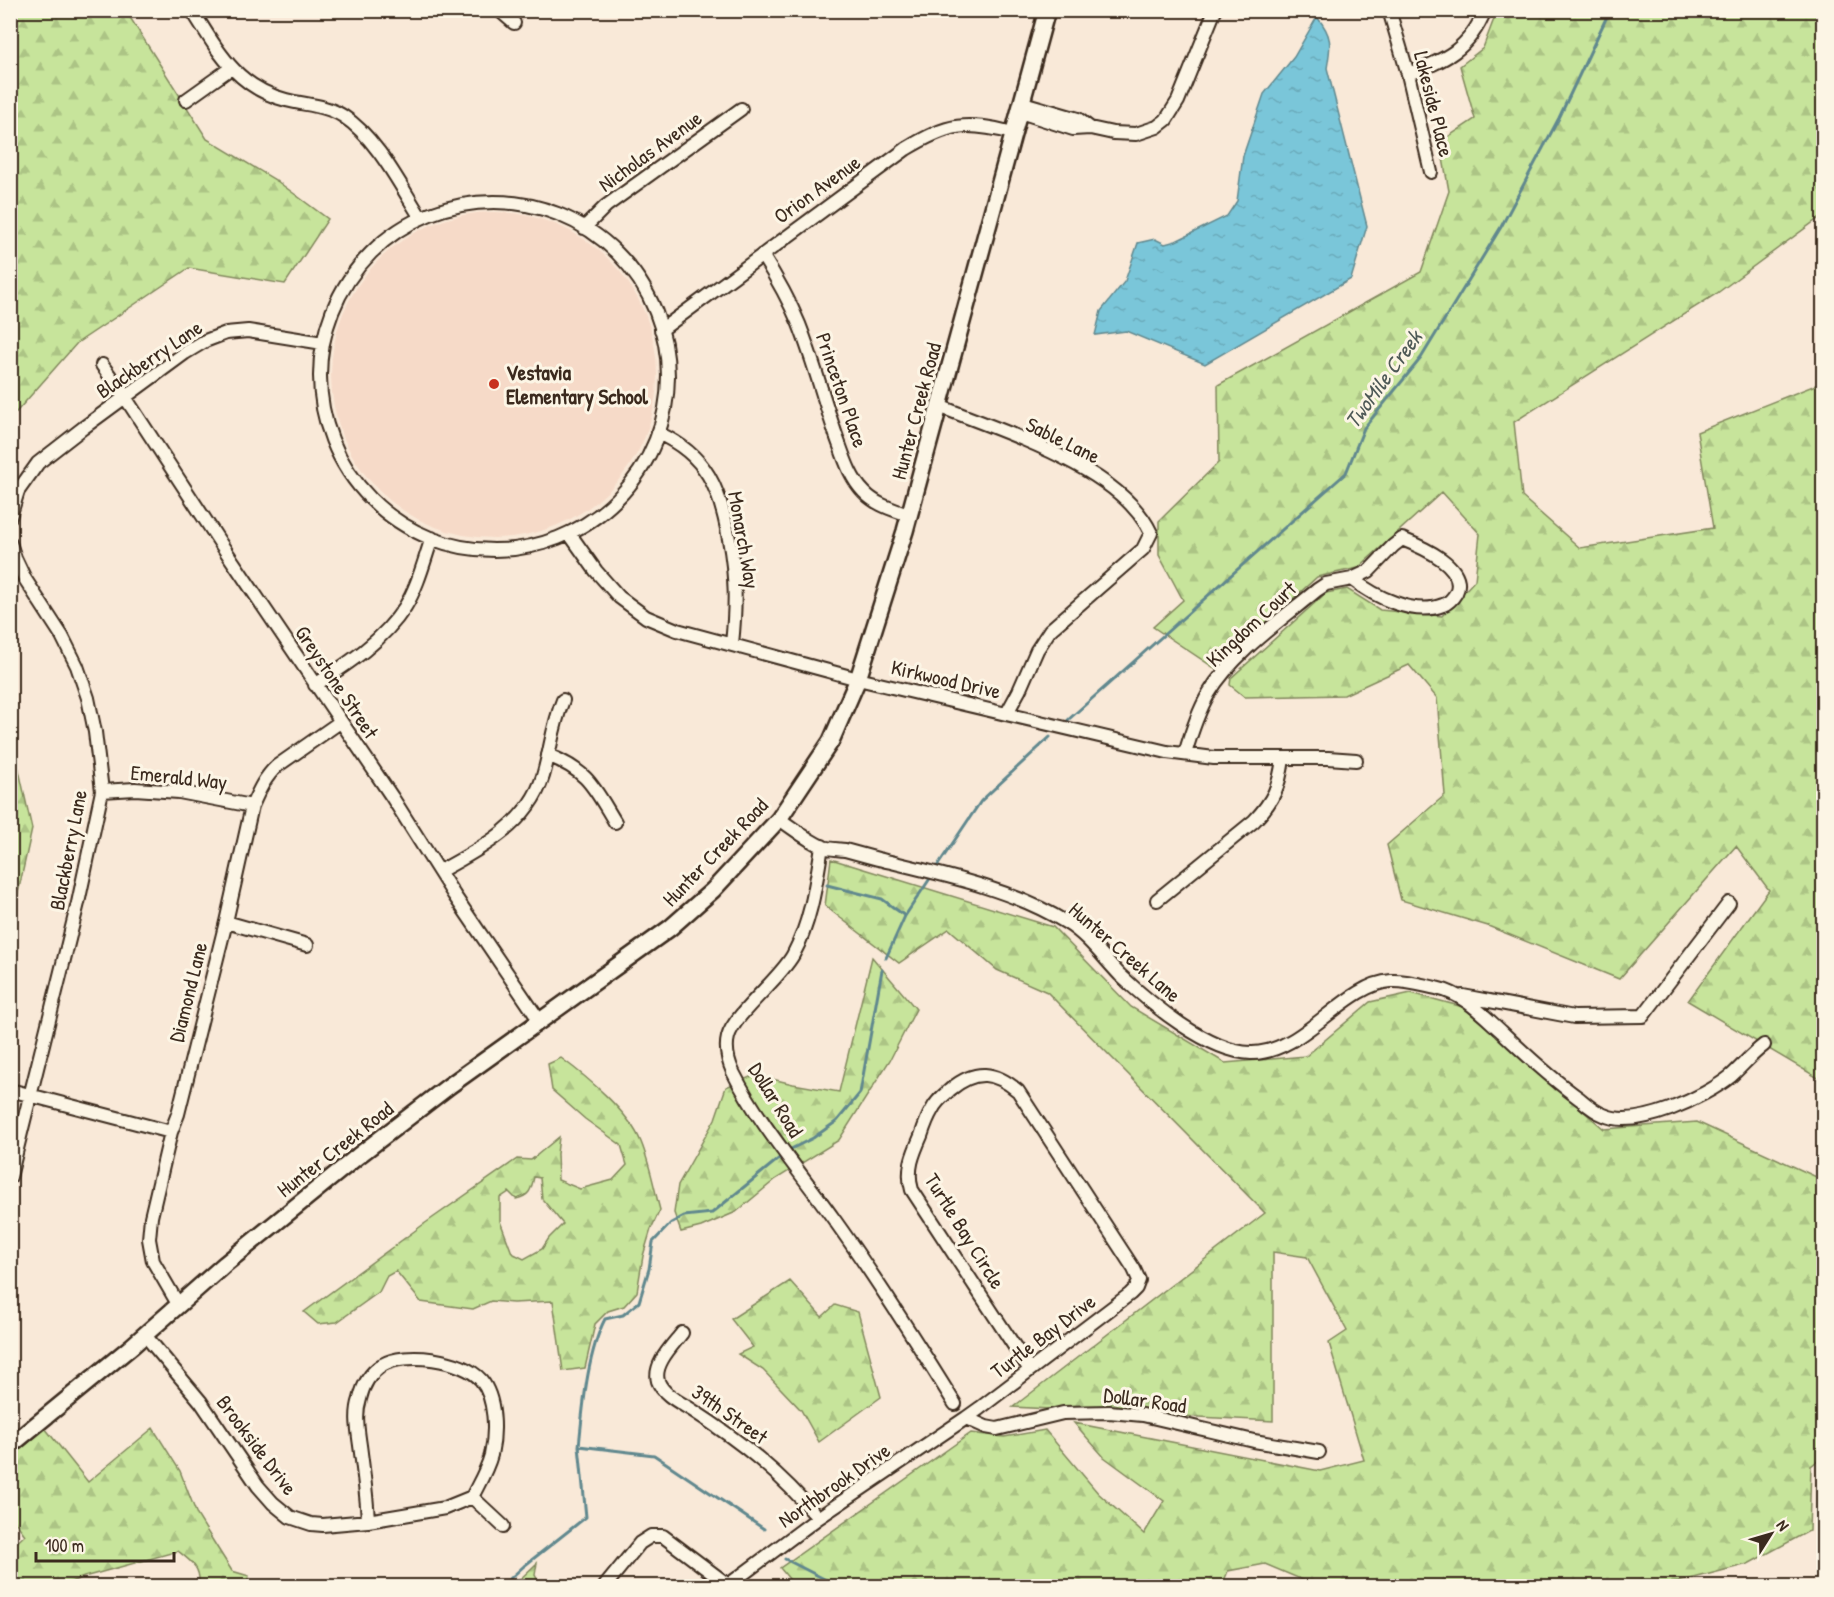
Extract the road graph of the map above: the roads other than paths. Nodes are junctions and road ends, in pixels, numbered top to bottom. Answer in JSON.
{"nodes":[{"id":1,"x":192,"y":10,"type":"edge"},
{"id":2,"x":499,"y":10,"type":"edge"},
{"id":3,"x":1047,"y":10,"type":"edge"},
{"id":4,"x":1215,"y":10,"type":"edge"},
{"id":5,"x":1389,"y":10,"type":"edge"},
{"id":6,"x":1485,"y":10,"type":"edge"},
{"id":7,"x":514,"y":23,"type":"dead end"},
{"id":8,"x":231,"y":68,"type":"junction"},
{"id":9,"x":1408,"y":74,"type":"junction"},
{"id":10,"x":186,"y":100,"type":"dead end"},
{"id":11,"x":1022,"y":107,"type":"junction"},
{"id":12,"x":741,"y":109,"type":"dead end"},
{"id":13,"x":1013,"y":133,"type":"junction"},
{"id":14,"x":1431,"y":172,"type":"dead end"},
{"id":15,"x":420,"y":218,"type":"junction"},
{"id":16,"x":584,"y":228,"type":"junction"},
{"id":17,"x":762,"y":255,"type":"junction"},
{"id":18,"x":661,"y":330,"type":"junction"},
{"id":19,"x":323,"y":344,"type":"junction"},
{"id":20,"x":102,"y":365,"type":"dead end"},
{"id":21,"x":125,"y":397,"type":"junction"},
{"id":22,"x":939,"y":406,"type":"junction"},
{"id":23,"x":658,"y":433,"type":"junction"},
{"id":24,"x":908,"y":515,"type":"junction"},
{"id":25,"x":10,"y":518,"type":"edge"},
{"id":26,"x":569,"y":533,"type":"junction"},
{"id":27,"x":432,"y":538,"type":"junction"},
{"id":28,"x":10,"y":543,"type":"edge"},
{"id":29,"x":1352,"y":579,"type":"junction"},
{"id":30,"x":732,"y":645,"type":"junction"},
{"id":31,"x":858,"y":679,"type":"junction"},
{"id":32,"x":315,"y":685,"type":"junction"},
{"id":33,"x":563,"y":700,"type":"dead end"},
{"id":34,"x":1007,"y":713,"type":"junction"},
{"id":35,"x":340,"y":722,"type":"junction"},
{"id":36,"x":1185,"y":754,"type":"junction"},
{"id":37,"x":548,"y":755,"type":"junction"},
{"id":38,"x":1282,"y":759,"type":"junction"},
{"id":39,"x":1356,"y":760,"type":"dead end"},
{"id":40,"x":102,"y":790,"type":"junction"},
{"id":41,"x":252,"y":806,"type":"junction"},
{"id":42,"x":779,"y":819,"type":"junction"},
{"id":43,"x":615,"y":822,"type":"dead end"},
{"id":44,"x":822,"y":846,"type":"junction"},
{"id":45,"x":440,"y":871,"type":"junction"},
{"id":46,"x":1157,"y":900,"type":"dead end"},
{"id":47,"x":1729,"y":903,"type":"dead end"},
{"id":48,"x":226,"y":922,"type":"junction"},
{"id":49,"x":307,"y":945,"type":"dead end"},
{"id":50,"x":1456,"y":995,"type":"junction"},
{"id":51,"x":539,"y":1020,"type":"junction"},
{"id":52,"x":1764,"y":1045,"type":"dead end"},
{"id":53,"x":10,"y":1090,"type":"edge"},
{"id":54,"x":31,"y":1096,"type":"junction"},
{"id":55,"x":171,"y":1132,"type":"junction"},
{"id":56,"x":10,"y":1177,"type":"edge"},
{"id":57,"x":1139,"y":1280,"type":"joint"},
{"id":58,"x":178,"y":1304,"type":"junction"},
{"id":59,"x":682,"y":1333,"type":"dead end"},
{"id":60,"x":144,"y":1334,"type":"junction"},
{"id":61,"x":1030,"y":1370,"type":"junction"},
{"id":62,"x":955,"y":1404,"type":"dead end"},
{"id":63,"x":966,"y":1418,"type":"junction"},
{"id":64,"x":10,"y":1446,"type":"edge"},
{"id":65,"x":1319,"y":1452,"type":"dead end"},
{"id":66,"x":472,"y":1497,"type":"junction"},
{"id":67,"x":818,"y":1518,"type":"junction"},
{"id":68,"x":368,"y":1521,"type":"junction"},
{"id":69,"x":503,"y":1526,"type":"dead end"},
{"id":70,"x":1824,"y":1545,"type":"edge"},
{"id":71,"x":1824,"y":1560,"type":"edge"},
{"id":72,"x":728,"y":1586,"type":"edge"},
{"id":73,"x":605,"y":1587,"type":"edge"}],
"edges":[{"from":1,"to":8,"type":"street"},
{"from":2,"to":7,"type":"street"},
{"from":3,"to":11,"type":"main road","name":"Hunter Creek Road"},
{"from":4,"to":11,"type":"street"},
{"from":5,"to":9,"type":"street","name":"Lakeside Place"},
{"from":6,"to":9,"type":"street"},
{"from":8,"to":10,"type":"street"},
{"from":8,"to":15,"type":"street"},
{"from":9,"to":14,"type":"street","name":"Lakeside Place"},
{"from":11,"to":13,"type":"main road","name":"Hunter Creek Road"},
{"from":12,"to":16,"type":"street","name":"Nicholas Avenue"},
{"from":13,"to":17,"type":"street","name":"Orion Avenue"},
{"from":13,"to":22,"type":"main road","name":"Hunter Creek Road"},
{"from":15,"to":16,"type":"street"},
{"from":15,"to":19,"type":"street"},
{"from":16,"to":18,"type":"street"},
{"from":17,"to":18,"type":"street","name":"Orion Avenue"},
{"from":17,"to":24,"type":"street","name":"Princeton Place"},
{"from":18,"to":23,"type":"street"},
{"from":19,"to":21,"type":"street","name":"Blackberry Lane"},
{"from":19,"to":27,"type":"street"},
{"from":20,"to":21,"type":"street","name":"Greystone Street"},
{"from":21,"to":25,"type":"street","name":"Blackberry Lane"},
{"from":21,"to":32,"type":"street","name":"Greystone Street"},
{"from":22,"to":24,"type":"main road","name":"Hunter Creek Road"},
{"from":22,"to":34,"type":"street","name":"Sable Lane"},
{"from":23,"to":26,"type":"street"},
{"from":23,"to":30,"type":"street","name":"Monarch Way"},
{"from":24,"to":31,"type":"main road","name":"Hunter Creek Road"},
{"from":26,"to":27,"type":"street"},
{"from":26,"to":30,"type":"street","name":"Kirkwood Drive"},
{"from":27,"to":32,"type":"street"},
{"from":28,"to":40,"type":"street","name":"Blackberry Lane"},
{"from":29,"to":29,"type":"street","name":"Kingdom Court"},
{"from":29,"to":36,"type":"street","name":"Kingdom Court"},
{"from":30,"to":31,"type":"street","name":"Kirkwood Drive"},
{"from":31,"to":34,"type":"street","name":"Kirkwood Drive"},
{"from":31,"to":42,"type":"main road","name":"Hunter Creek Road"},
{"from":32,"to":35,"type":"street","name":"Greystone Street"},
{"from":33,"to":37,"type":"street"},
{"from":34,"to":36,"type":"street","name":"Kirkwood Drive"},
{"from":35,"to":41,"type":"street","name":"Diamond Lane"},
{"from":35,"to":45,"type":"street","name":"Greystone Street"},
{"from":36,"to":38,"type":"street","name":"Kirkwood Drive"},
{"from":37,"to":43,"type":"street"},
{"from":37,"to":45,"type":"street"},
{"from":38,"to":39,"type":"street","name":"Kirkwood Drive"},
{"from":38,"to":46,"type":"street"},
{"from":40,"to":41,"type":"street","name":"Emerald Way"},
{"from":40,"to":54,"type":"street","name":"Blackberry Lane"},
{"from":41,"to":48,"type":"street","name":"Diamond Lane"},
{"from":42,"to":44,"type":"street"},
{"from":42,"to":51,"type":"main road","name":"Hunter Creek Road"},
{"from":44,"to":50,"type":"street","name":"Hunter Creek Lane"},
{"from":44,"to":62,"type":"street","name":"Dollar Road"},
{"from":45,"to":51,"type":"street","name":"Greystone Street"},
{"from":47,"to":50,"type":"street","name":"Hunter Creek Lane"},
{"from":48,"to":49,"type":"street"},
{"from":48,"to":55,"type":"street","name":"Diamond Lane"},
{"from":50,"to":52,"type":"street","name":"Hunter Creek Lane"},
{"from":51,"to":58,"type":"main road","name":"Hunter Creek Road"},
{"from":53,"to":54,"type":"street"},
{"from":54,"to":55,"type":"street"},
{"from":54,"to":56,"type":"street","name":"Blackberry Lane"},
{"from":55,"to":58,"type":"street","name":"Diamond Lane"},
{"from":57,"to":61,"type":"street","name":"Turtle Bay Drive"},
{"from":57,"to":61,"type":"street","name":"Turtle Bay Circle"},
{"from":58,"to":60,"type":"main road","name":"Hunter Creek Road"},
{"from":59,"to":67,"type":"street","name":"39th Street"},
{"from":60,"to":64,"type":"main road","name":"Hunter Creek Road"},
{"from":60,"to":68,"type":"street","name":"Brookside Drive"},
{"from":61,"to":63,"type":"street","name":"Turtle Bay Drive"},
{"from":63,"to":65,"type":"street","name":"Dollar Road"},
{"from":63,"to":67,"type":"street","name":"Northbrook Drive"},
{"from":66,"to":68,"type":"street","name":"Brookside Drive"},
{"from":66,"to":68,"type":"street"},
{"from":66,"to":69,"type":"street"},
{"from":67,"to":72,"type":"street","name":"Northbrook Drive"},
{"from":70,"to":71,"type":"street"},
{"from":72,"to":73,"type":"street"}]}
